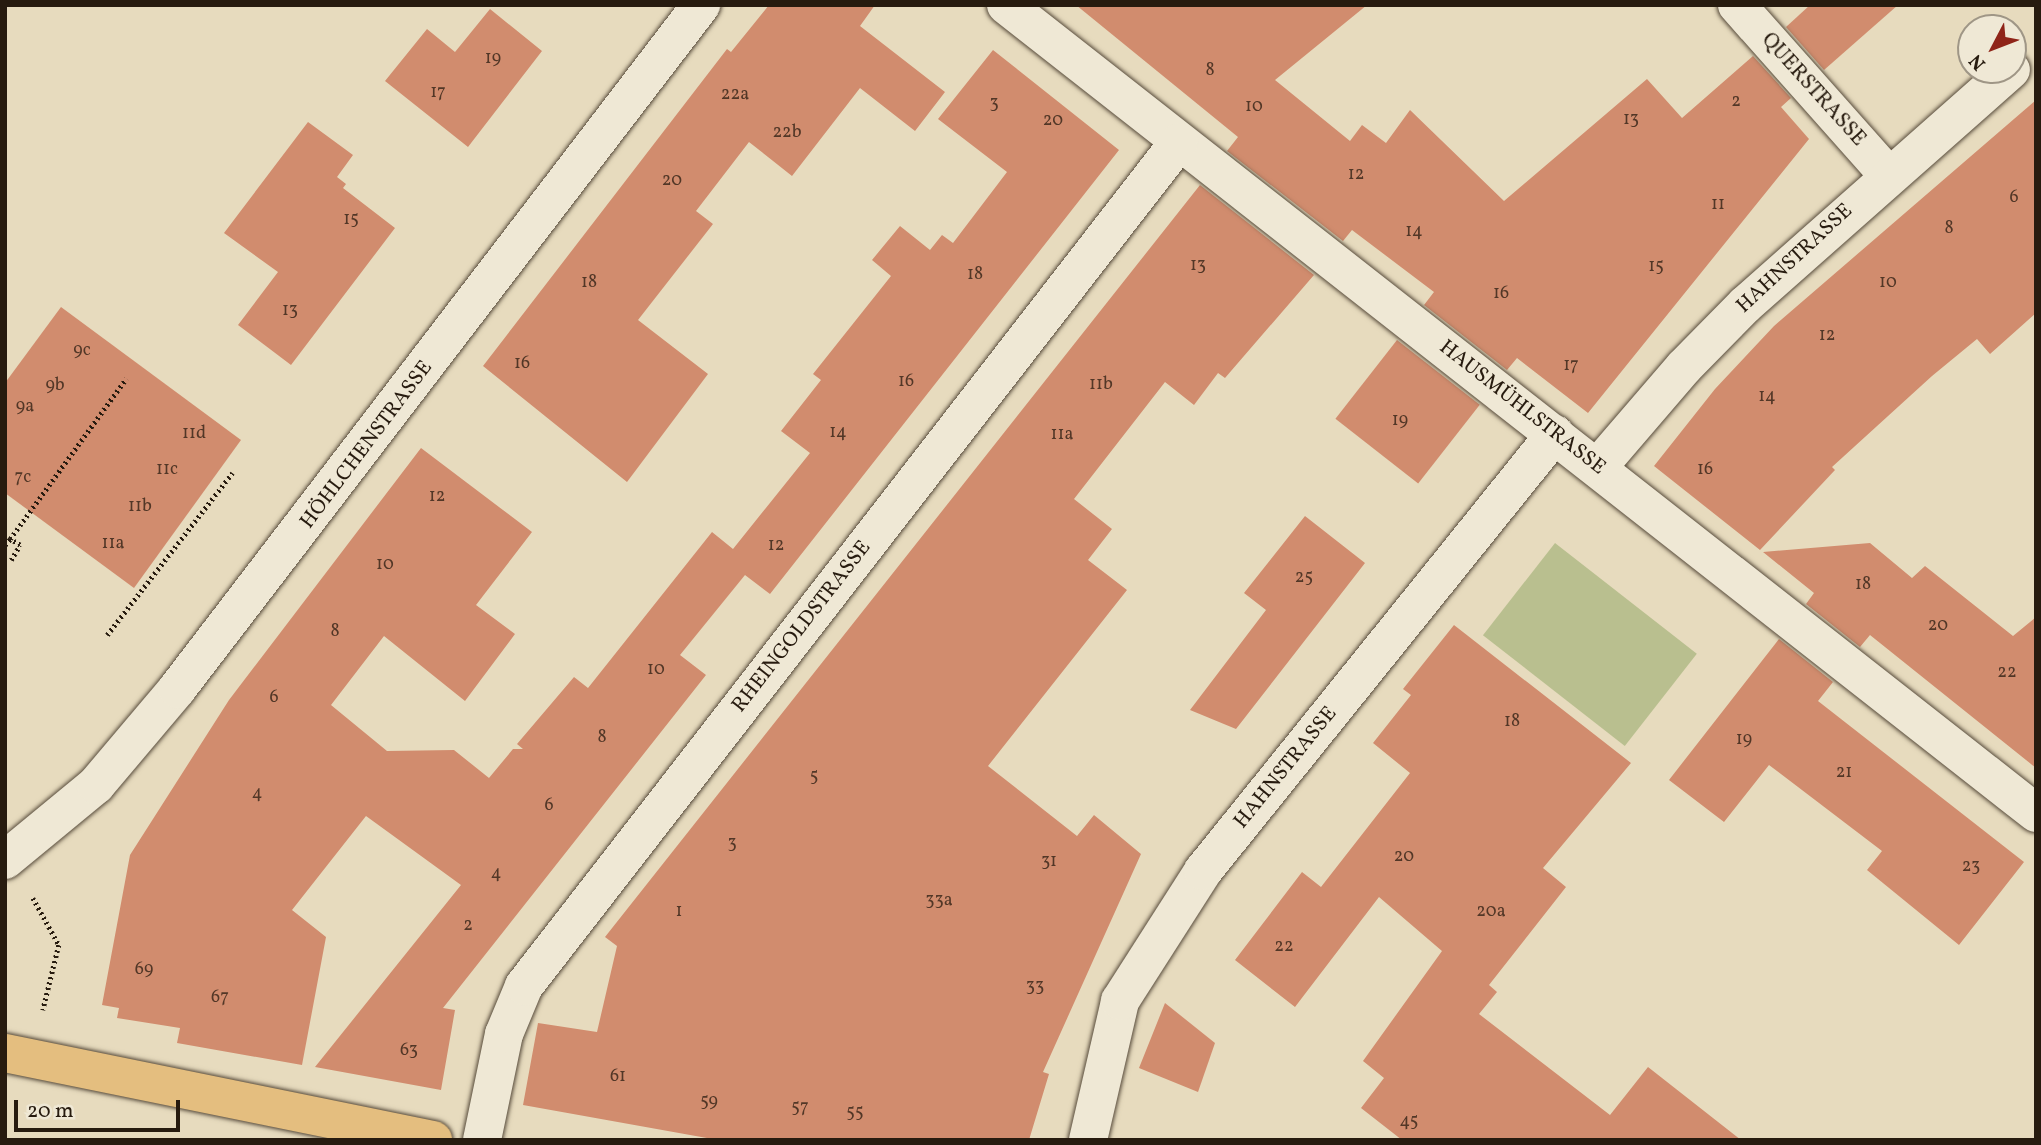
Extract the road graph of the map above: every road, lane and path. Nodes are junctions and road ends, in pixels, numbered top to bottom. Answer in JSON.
{"nodes":[{"id":1,"x":701,"y":5,"type":"edge"},
{"id":2,"x":1006,"y":5,"type":"edge"},
{"id":3,"x":1737,"y":5,"type":"edge"},
{"id":4,"x":1994,"y":84,"type":"edge"},
{"id":5,"x":1179,"y":142,"type":"junction"},
{"id":6,"x":1888,"y":175,"type":"junction"},
{"id":7,"x":126,"y":379,"type":"dead end"},
{"id":8,"x":1555,"y":434,"type":"junction"},
{"id":9,"x":1598,"y":467,"type":"junction"},
{"id":10,"x":232,"y":473,"type":"dead end"},
{"id":11,"x":10,"y":539,"type":"junction"},
{"id":12,"x":5,"y":545,"type":"edge"},
{"id":13,"x":11,"y":560,"type":"dead end"},
{"id":14,"x":107,"y":635,"type":"dead end"},
{"id":15,"x":2036,"y":813,"type":"edge"},
{"id":16,"x":5,"y":860,"type":"edge"},
{"id":17,"x":5,"y":1053,"type":"edge"},
{"id":18,"x":433,"y":1140,"type":"edge"},
{"id":19,"x":482,"y":1140,"type":"edge"},
{"id":20,"x":1088,"y":1140,"type":"edge"}],
"edges":[{"from":1,"to":16,"type":"street","name":"HÖHLCHENSTRASSE"},
{"from":2,"to":5,"type":"street","name":"HAUSMÜHLSTRASSE"},
{"from":3,"to":6,"type":"street","name":"QUERSTRASSE"},
{"from":4,"to":6,"type":"street","name":"HAHNSTRASSE"},
{"from":5,"to":8,"type":"street","name":"HAUSMÜHLSTRASSE"},
{"from":5,"to":19,"type":"street","name":"RHEINGOLDSTRASSE"},
{"from":6,"to":9,"type":"street","name":"HAHNSTRASSE"},
{"from":7,"to":11,"type":"path"},
{"from":8,"to":9,"type":"street","name":"HAUSMÜHLSTRASSE"},
{"from":8,"to":20,"type":"street","name":"HAHNSTRASSE"},
{"from":9,"to":15,"type":"street","name":"HAUSMÜHLSTRASSE"},
{"from":10,"to":14,"type":"path"},
{"from":11,"to":12,"type":"path"},
{"from":11,"to":13,"type":"path"},
{"from":17,"to":18,"type":"main road"}]}
